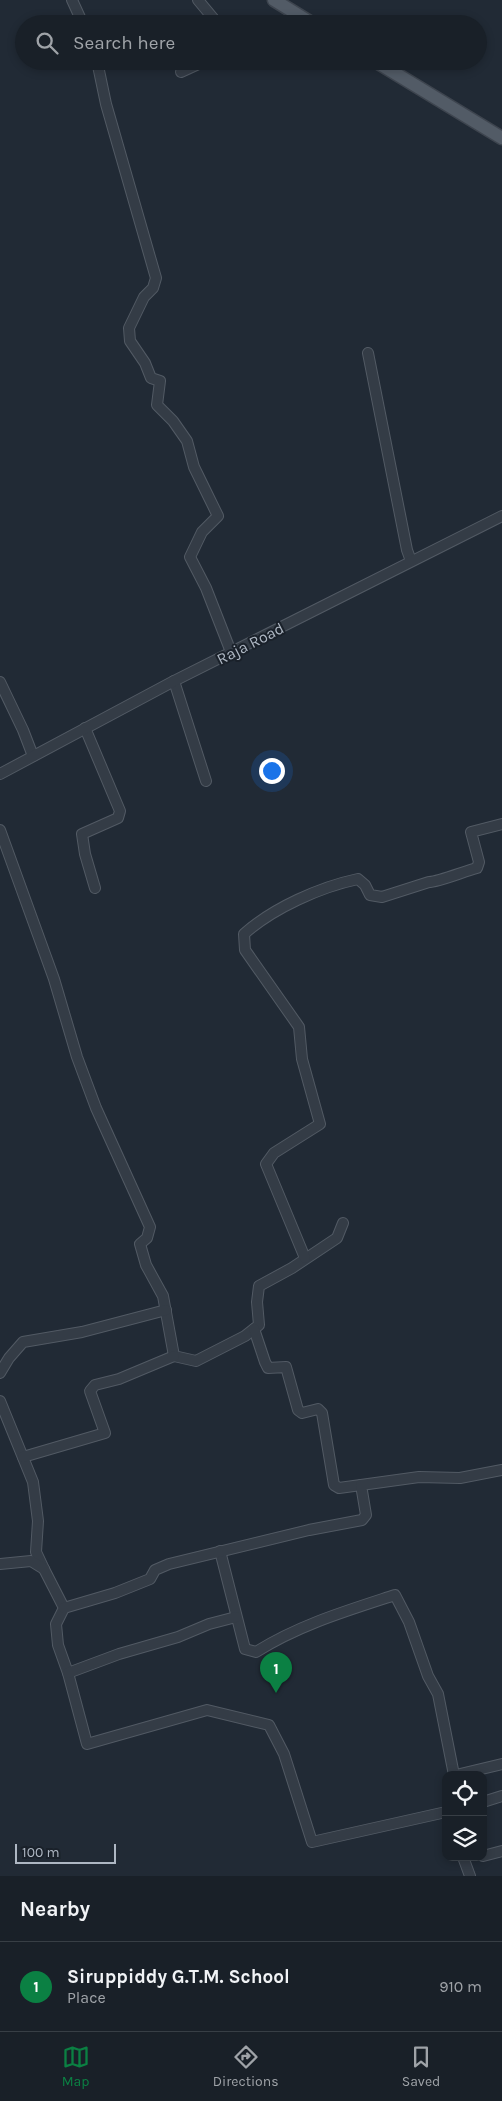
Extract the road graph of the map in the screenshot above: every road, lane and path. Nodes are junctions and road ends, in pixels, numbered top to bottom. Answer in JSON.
{"nodes":[{"id":1,"x":72,"y":0,"type":"edge"},
{"id":2,"x":198,"y":0,"type":"edge"},
{"id":3,"x":274,"y":0,"type":"edge"},
{"id":4,"x":79,"y":15,"type":"edge"},
{"id":5,"x":210,"y":15,"type":"edge"},
{"id":6,"x":298,"y":15,"type":"edge"},
{"id":7,"x":99,"y":70,"type":"edge"},
{"id":8,"x":185,"y":70,"type":"edge"},
{"id":9,"x":390,"y":70,"type":"edge"},
{"id":10,"x":181,"y":72,"type":"dead end"},
{"id":11,"x":502,"y":138,"type":"edge"},
{"id":12,"x":368,"y":353,"type":"dead end"},
{"id":13,"x":502,"y":516,"type":"edge"},
{"id":14,"x":411,"y":561,"type":"junction"},
{"id":15,"x":231,"y":652,"type":"junction"},
{"id":16,"x":174,"y":681,"type":"junction"},
{"id":17,"x":0,"y":682,"type":"edge"},
{"id":18,"x":85,"y":728,"type":"junction"},
{"id":19,"x":33,"y":756,"type":"junction"},
{"id":20,"x":0,"y":774,"type":"edge"},
{"id":21,"x":206,"y":782,"type":"dead end"},
{"id":22,"x":502,"y":824,"type":"edge"},
{"id":23,"x":0,"y":830,"type":"edge"},
{"id":24,"x":96,"y":888,"type":"dead end"},
{"id":25,"x":343,"y":1223,"type":"dead end"},
{"id":26,"x":306,"y":1258,"type":"junction"},
{"id":27,"x":166,"y":1310,"type":"junction"},
{"id":28,"x":254,"y":1329,"type":"junction"},
{"id":29,"x":174,"y":1356,"type":"junction"},
{"id":30,"x":0,"y":1373,"type":"edge"},
{"id":31,"x":0,"y":1401,"type":"edge"},
{"id":32,"x":23,"y":1457,"type":"junction"},
{"id":33,"x":502,"y":1470,"type":"edge"},
{"id":34,"x":361,"y":1485,"type":"junction"},
{"id":35,"x":220,"y":1551,"type":"junction"},
{"id":36,"x":0,"y":1564,"type":"edge"},
{"id":37,"x":44,"y":1569,"type":"junction"},
{"id":38,"x":64,"y":1608,"type":"junction"},
{"id":39,"x":236,"y":1617,"type":"junction"},
{"id":40,"x":68,"y":1673,"type":"junction"},
{"id":41,"x":502,"y":1764,"type":"edge"},
{"id":42,"x":454,"y":1771,"type":"edge"},
{"id":43,"x":472,"y":1771,"type":"edge"},
{"id":44,"x":502,"y":1796,"type":"edge"},
{"id":45,"x":487,"y":1801,"type":"edge"},
{"id":46,"x":442,"y":1813,"type":"edge"},
{"id":47,"x":502,"y":1851,"type":"edge"},
{"id":48,"x":487,"y":1856,"type":"edge"},
{"id":49,"x":465,"y":1861,"type":"edge"},
{"id":50,"x":470,"y":1876,"type":"edge"}],
"edges":[{"from":1,"to":4,"type":"street"},
{"from":2,"to":5,"type":"street"},
{"from":3,"to":6,"type":"main road"},
{"from":7,"to":15,"type":"street"},
{"from":8,"to":10,"type":"street"},
{"from":9,"to":11,"type":"main road"},
{"from":12,"to":14,"type":"street"},
{"from":13,"to":14,"type":"street","name":"Raja Road"},
{"from":14,"to":15,"type":"street","name":"Raja Road"},
{"from":15,"to":16,"type":"street","name":"Raja Road"},
{"from":16,"to":18,"type":"street","name":"Raja Road"},
{"from":16,"to":21,"type":"street"},
{"from":17,"to":19,"type":"street"},
{"from":18,"to":19,"type":"street","name":"Raja Road"},
{"from":18,"to":24,"type":"street"},
{"from":19,"to":20,"type":"street","name":"Raja Road"},
{"from":22,"to":26,"type":"street"},
{"from":23,"to":27,"type":"street"},
{"from":25,"to":26,"type":"street"},
{"from":26,"to":28,"type":"street"},
{"from":27,"to":29,"type":"street"},
{"from":27,"to":30,"type":"street"},
{"from":28,"to":29,"type":"street"},
{"from":28,"to":34,"type":"street"},
{"from":29,"to":32,"type":"street"},
{"from":31,"to":32,"type":"street"},
{"from":32,"to":37,"type":"street"},
{"from":33,"to":34,"type":"street"},
{"from":34,"to":35,"type":"street"},
{"from":35,"to":38,"type":"street"},
{"from":35,"to":39,"type":"street"},
{"from":36,"to":37,"type":"street"},
{"from":37,"to":38,"type":"street"},
{"from":38,"to":40,"type":"street"},
{"from":39,"to":40,"type":"street"},
{"from":39,"to":42,"type":"street"},
{"from":40,"to":46,"type":"street"},
{"from":41,"to":43,"type":"street"},
{"from":44,"to":45,"type":"street"},
{"from":47,"to":48,"type":"street"},
{"from":49,"to":50,"type":"street"}]}
